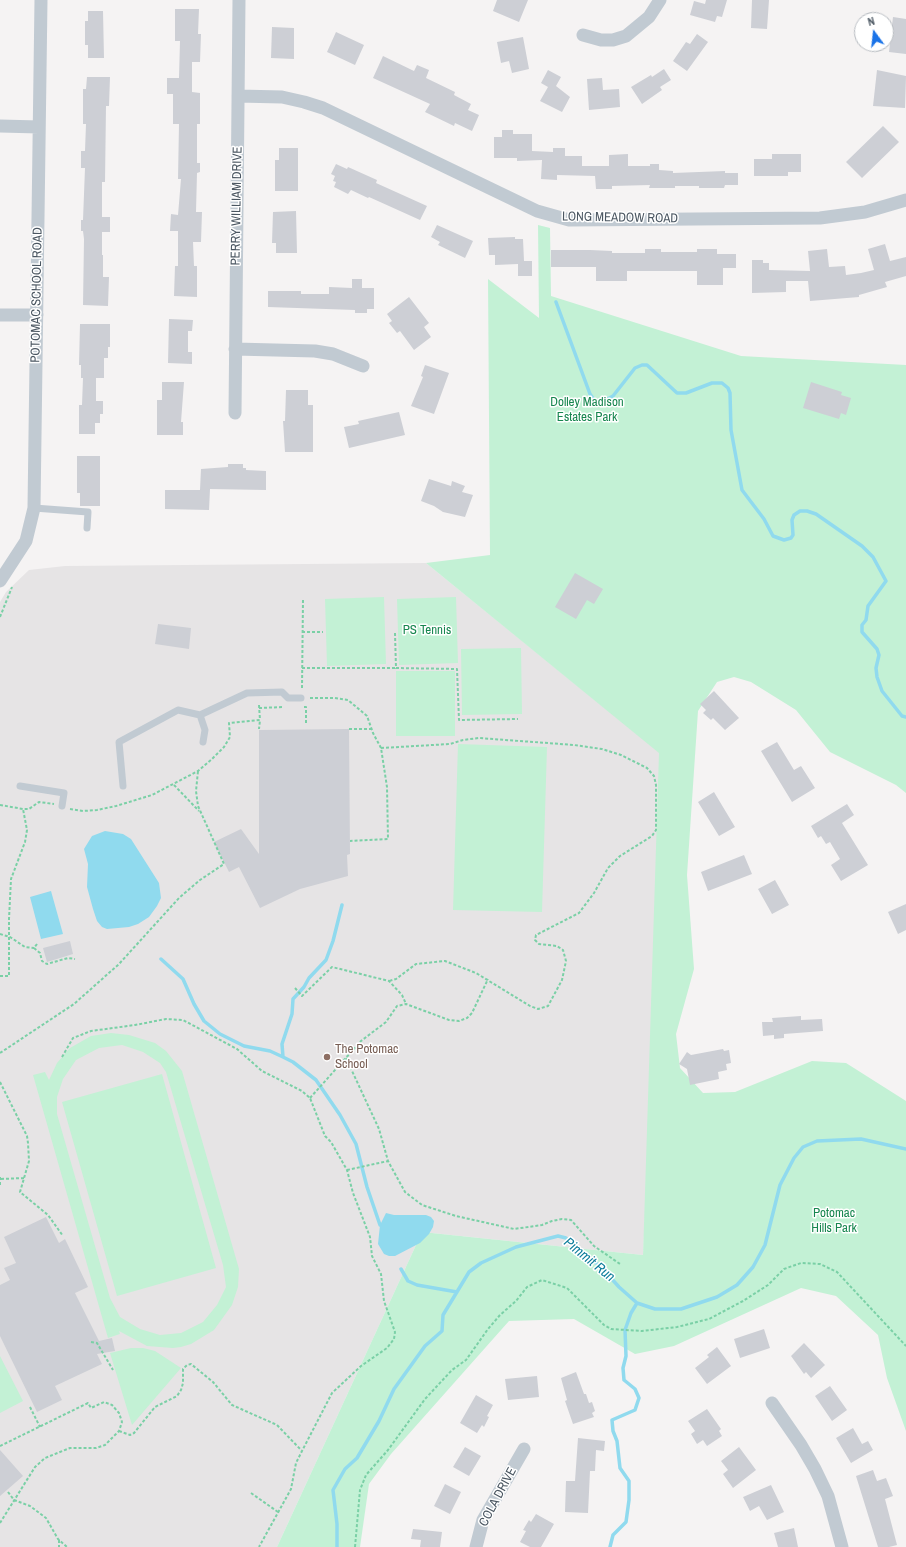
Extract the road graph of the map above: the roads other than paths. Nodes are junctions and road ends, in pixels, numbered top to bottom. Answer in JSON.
{"nodes":[{"id":1,"x":41,"y":0,"type":"edge"},
{"id":2,"x":239,"y":0,"type":"edge"},
{"id":3,"x":660,"y":0,"type":"edge"},
{"id":4,"x":582,"y":35,"type":"dead end"},
{"id":5,"x":238,"y":96,"type":"junction"},
{"id":6,"x":0,"y":126,"type":"edge"},
{"id":7,"x":39,"y":127,"type":"junction"},
{"id":8,"x":906,"y":200,"type":"edge"},
{"id":9,"x":0,"y":315,"type":"edge"},
{"id":10,"x":37,"y":315,"type":"junction"},
{"id":11,"x":235,"y":349,"type":"junction"},
{"id":12,"x":363,"y":366,"type":"dead end"},
{"id":13,"x":235,"y":412,"type":"dead end"},
{"id":14,"x":34,"y":508,"type":"junction"},
{"id":15,"x":87,"y":528,"type":"dead end"},
{"id":16,"x":6,"y":582,"type":"edge"},
{"id":17,"x":301,"y":698,"type":"road end"},
{"id":18,"x":200,"y":715,"type":"junction"},
{"id":19,"x":203,"y":742,"type":"dead end"},
{"id":20,"x":20,"y":786,"type":"dead end"},
{"id":21,"x":122,"y":786,"type":"dead end"},
{"id":22,"x":62,"y":806,"type":"dead end"},
{"id":23,"x":772,"y":1403,"type":"dead end"},
{"id":24,"x":524,"y":1449,"type":"dead end"},
{"id":25,"x":476,"y":1547,"type":"edge"},
{"id":26,"x":842,"y":1547,"type":"edge"}],
"edges":[{"from":1,"to":7,"type":"street","name":"POTOMAC SCHOOL ROAD"},
{"from":2,"to":5,"type":"street","name":"PERRY WILLIAM DRIVE"},
{"from":3,"to":4,"type":"street"},
{"from":5,"to":8,"type":"street","name":"LONG MEADOW ROAD"},
{"from":5,"to":11,"type":"street","name":"PERRY WILLIAM DRIVE"},
{"from":6,"to":7,"type":"street"},
{"from":7,"to":10,"type":"street","name":"POTOMAC SCHOOL ROAD"},
{"from":9,"to":10,"type":"street"},
{"from":10,"to":14,"type":"street","name":"POTOMAC SCHOOL ROAD"},
{"from":11,"to":12,"type":"street"},
{"from":11,"to":13,"type":"street","name":"PERRY WILLIAM DRIVE"},
{"from":14,"to":15,"type":"lane"},
{"from":14,"to":16,"type":"street","name":"POTOMAC SCHOOL ROAD"},
{"from":17,"to":18,"type":"lane"},
{"from":18,"to":19,"type":"lane"},
{"from":18,"to":21,"type":"lane"},
{"from":20,"to":22,"type":"lane"},
{"from":23,"to":26,"type":"street"},
{"from":24,"to":25,"type":"street","name":"COLA DRIVE"}]}
